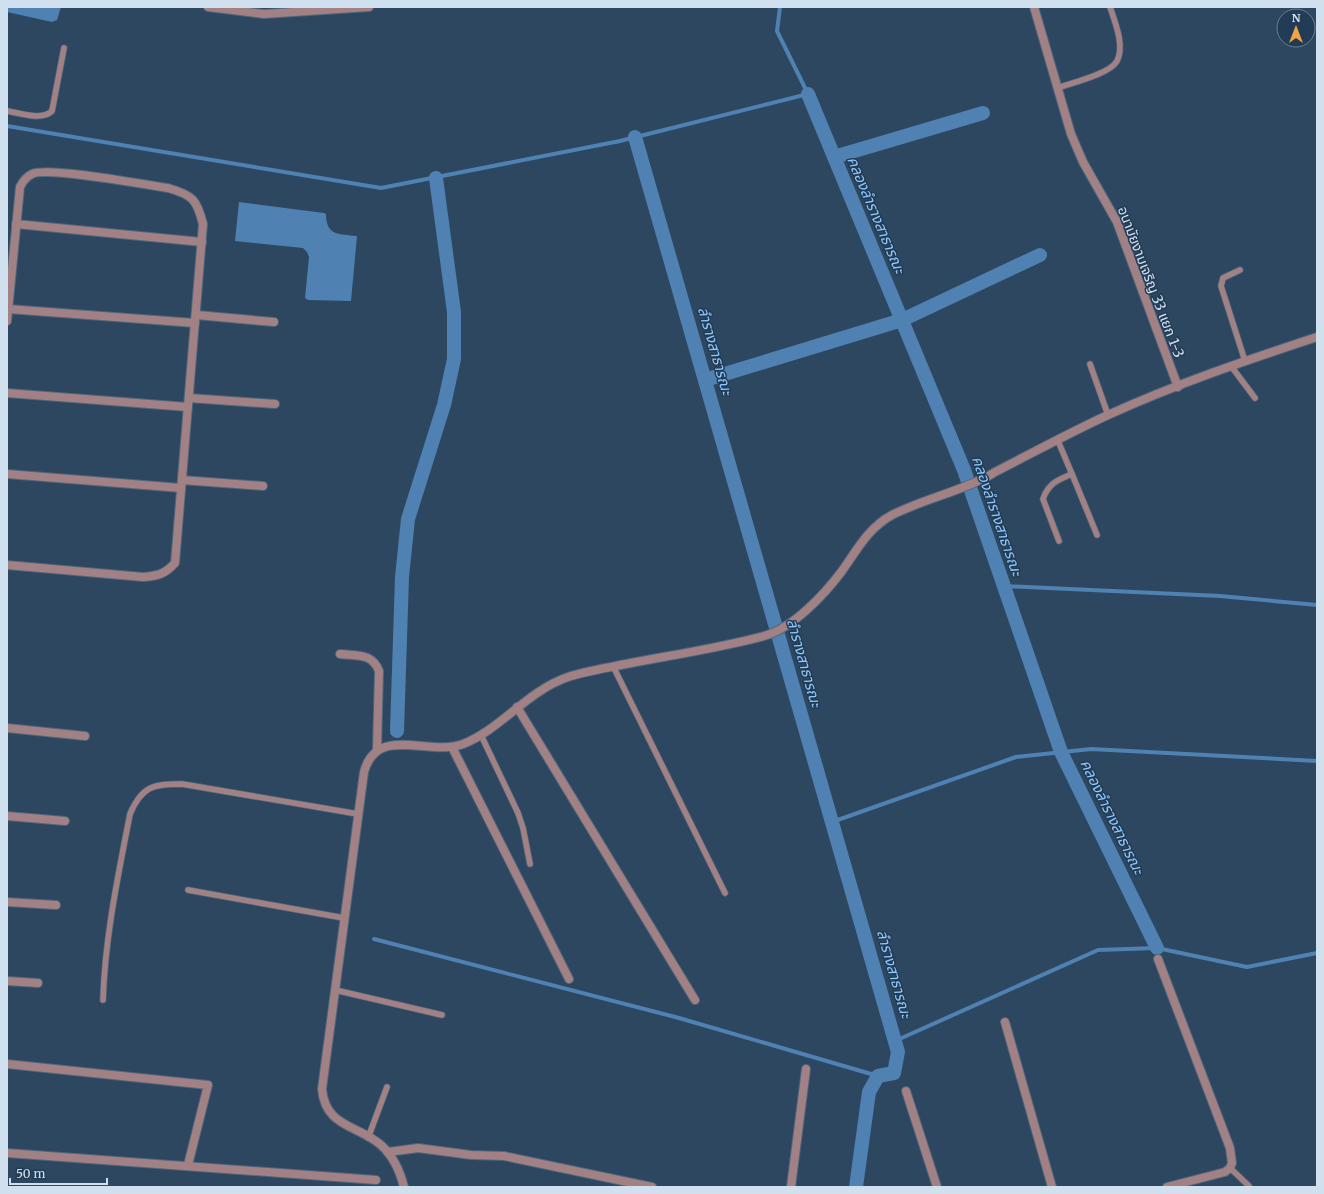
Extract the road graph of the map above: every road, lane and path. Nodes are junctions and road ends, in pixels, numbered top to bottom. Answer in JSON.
{"nodes":[{"id":1,"x":208,"y":7,"type":"edge"},
{"id":2,"x":369,"y":7,"type":"edge"},
{"id":3,"x":1034,"y":7,"type":"edge"},
{"id":4,"x":1110,"y":7,"type":"edge"},
{"id":5,"x":64,"y":48,"type":"dead end"},
{"id":6,"x":1058,"y":88,"type":"junction"},
{"id":7,"x":7,"y":111,"type":"edge"},
{"id":8,"x":16,"y":224,"type":"junction"},
{"id":9,"x":202,"y":242,"type":"junction"},
{"id":10,"x":1240,"y":270,"type":"dead end"},
{"id":11,"x":8,"y":309,"type":"junction"},
{"id":12,"x":196,"y":319,"type":"junction"},
{"id":13,"x":7,"y":321,"type":"edge"},
{"id":14,"x":274,"y":322,"type":"dead end"},
{"id":15,"x":1317,"y":337,"type":"edge"},
{"id":16,"x":1245,"y":360,"type":"junction"},
{"id":17,"x":1090,"y":364,"type":"dead end"},
{"id":18,"x":1231,"y":366,"type":"junction"},
{"id":19,"x":1178,"y":387,"type":"junction"},
{"id":20,"x":7,"y":393,"type":"edge"},
{"id":21,"x":1255,"y":398,"type":"dead end"},
{"id":22,"x":188,"y":403,"type":"junction"},
{"id":23,"x":275,"y":404,"type":"dead end"},
{"id":24,"x":1108,"y":415,"type":"junction"},
{"id":25,"x":1058,"y":441,"type":"junction"},
{"id":26,"x":7,"y":474,"type":"edge"},
{"id":27,"x":1072,"y":474,"type":"junction"},
{"id":28,"x":182,"y":484,"type":"junction"},
{"id":29,"x":263,"y":486,"type":"dead end"},
{"id":30,"x":1097,"y":535,"type":"dead end"},
{"id":31,"x":1058,"y":541,"type":"dead end"},
{"id":32,"x":7,"y":565,"type":"edge"},
{"id":33,"x":340,"y":654,"type":"dead end"},
{"id":34,"x":613,"y":666,"type":"junction"},
{"id":35,"x":517,"y":707,"type":"junction"},
{"id":36,"x":7,"y":728,"type":"edge"},
{"id":37,"x":481,"y":735,"type":"junction"},
{"id":38,"x":85,"y":736,"type":"dead end"},
{"id":39,"x":452,"y":748,"type":"junction"},
{"id":40,"x":377,"y":750,"type":"junction"},
{"id":41,"x":358,"y":814,"type":"junction"},
{"id":42,"x":7,"y":816,"type":"edge"},
{"id":43,"x":64,"y":821,"type":"dead end"},
{"id":44,"x":530,"y":864,"type":"dead end"},
{"id":45,"x":188,"y":890,"type":"dead end"},
{"id":46,"x":725,"y":893,"type":"dead end"},
{"id":47,"x":7,"y":902,"type":"edge"},
{"id":48,"x":56,"y":905,"type":"dead end"},
{"id":49,"x":344,"y":918,"type":"junction"},
{"id":50,"x":1158,"y":959,"type":"dead end"},
{"id":51,"x":569,"y":979,"type":"dead end"},
{"id":52,"x":7,"y":981,"type":"edge"},
{"id":53,"x":38,"y":983,"type":"dead end"},
{"id":54,"x":335,"y":990,"type":"junction"},
{"id":55,"x":103,"y":1000,"type":"dead end"},
{"id":56,"x":695,"y":1000,"type":"dead end"},
{"id":57,"x":442,"y":1015,"type":"dead end"},
{"id":58,"x":1005,"y":1022,"type":"dead end"},
{"id":59,"x":7,"y":1064,"type":"edge"},
{"id":60,"x":806,"y":1068,"type":"dead end"},
{"id":61,"x":387,"y":1087,"type":"dead end"},
{"id":62,"x":906,"y":1091,"type":"dead end"},
{"id":63,"x":368,"y":1138,"type":"junction"},
{"id":64,"x":7,"y":1152,"type":"edge"},
{"id":65,"x":388,"y":1152,"type":"junction"},
{"id":66,"x":188,"y":1165,"type":"junction"},
{"id":67,"x":1230,"y":1168,"type":"junction"},
{"id":68,"x":376,"y":1180,"type":"dead end"},
{"id":69,"x":1249,"y":1186,"type":"edge"},
{"id":70,"x":404,"y":1187,"type":"edge"},
{"id":71,"x":652,"y":1187,"type":"edge"},
{"id":72,"x":792,"y":1187,"type":"edge"},
{"id":73,"x":937,"y":1187,"type":"edge"},
{"id":74,"x":1052,"y":1187,"type":"edge"},
{"id":75,"x":1167,"y":1187,"type":"edge"}],
"edges":[{"from":1,"to":2,"type":"street"},
{"from":3,"to":6,"type":"street","name":"อนามัยงามเจริญ 33 แยก 1-3"},
{"from":4,"to":6,"type":"lane"},
{"from":5,"to":7,"type":"lane"},
{"from":6,"to":19,"type":"street","name":"อนามัยงามเจริญ 33 แยก 1-3"},
{"from":8,"to":9,"type":"street"},
{"from":8,"to":9,"type":"street"},
{"from":8,"to":11,"type":"street"},
{"from":9,"to":12,"type":"street"},
{"from":10,"to":16,"type":"lane"},
{"from":11,"to":12,"type":"street"},
{"from":11,"to":13,"type":"street"},
{"from":12,"to":14,"type":"street"},
{"from":12,"to":22,"type":"street"},
{"from":15,"to":16,"type":"street"},
{"from":16,"to":18,"type":"street"},
{"from":17,"to":24,"type":"lane"},
{"from":18,"to":19,"type":"street"},
{"from":18,"to":21,"type":"lane"},
{"from":19,"to":24,"type":"street"},
{"from":20,"to":22,"type":"street"},
{"from":22,"to":23,"type":"street"},
{"from":22,"to":28,"type":"street"},
{"from":24,"to":25,"type":"street"},
{"from":25,"to":27,"type":"lane"},
{"from":25,"to":34,"type":"street"},
{"from":26,"to":28,"type":"street"},
{"from":27,"to":30,"type":"lane"},
{"from":27,"to":31,"type":"lane"},
{"from":28,"to":29,"type":"street"},
{"from":28,"to":32,"type":"street"},
{"from":33,"to":40,"type":"street"},
{"from":34,"to":35,"type":"street"},
{"from":34,"to":46,"type":"lane"},
{"from":35,"to":37,"type":"street"},
{"from":35,"to":56,"type":"street"},
{"from":36,"to":38,"type":"street"},
{"from":37,"to":39,"type":"street"},
{"from":37,"to":44,"type":"lane"},
{"from":39,"to":40,"type":"street"},
{"from":39,"to":51,"type":"street"},
{"from":40,"to":41,"type":"street"},
{"from":41,"to":49,"type":"street"},
{"from":41,"to":55,"type":"lane"},
{"from":42,"to":43,"type":"street"},
{"from":45,"to":49,"type":"lane"},
{"from":47,"to":48,"type":"street"},
{"from":49,"to":54,"type":"street"},
{"from":50,"to":67,"type":"street"},
{"from":52,"to":53,"type":"street"},
{"from":54,"to":57,"type":"lane"},
{"from":54,"to":63,"type":"street"},
{"from":58,"to":74,"type":"street"},
{"from":59,"to":66,"type":"street"},
{"from":60,"to":72,"type":"street"},
{"from":61,"to":63,"type":"lane"},
{"from":62,"to":73,"type":"street"},
{"from":63,"to":65,"type":"street"},
{"from":64,"to":66,"type":"street"},
{"from":65,"to":70,"type":"street"},
{"from":65,"to":71,"type":"street"},
{"from":66,"to":68,"type":"street"},
{"from":67,"to":69,"type":"lane"},
{"from":67,"to":75,"type":"street"}]}
